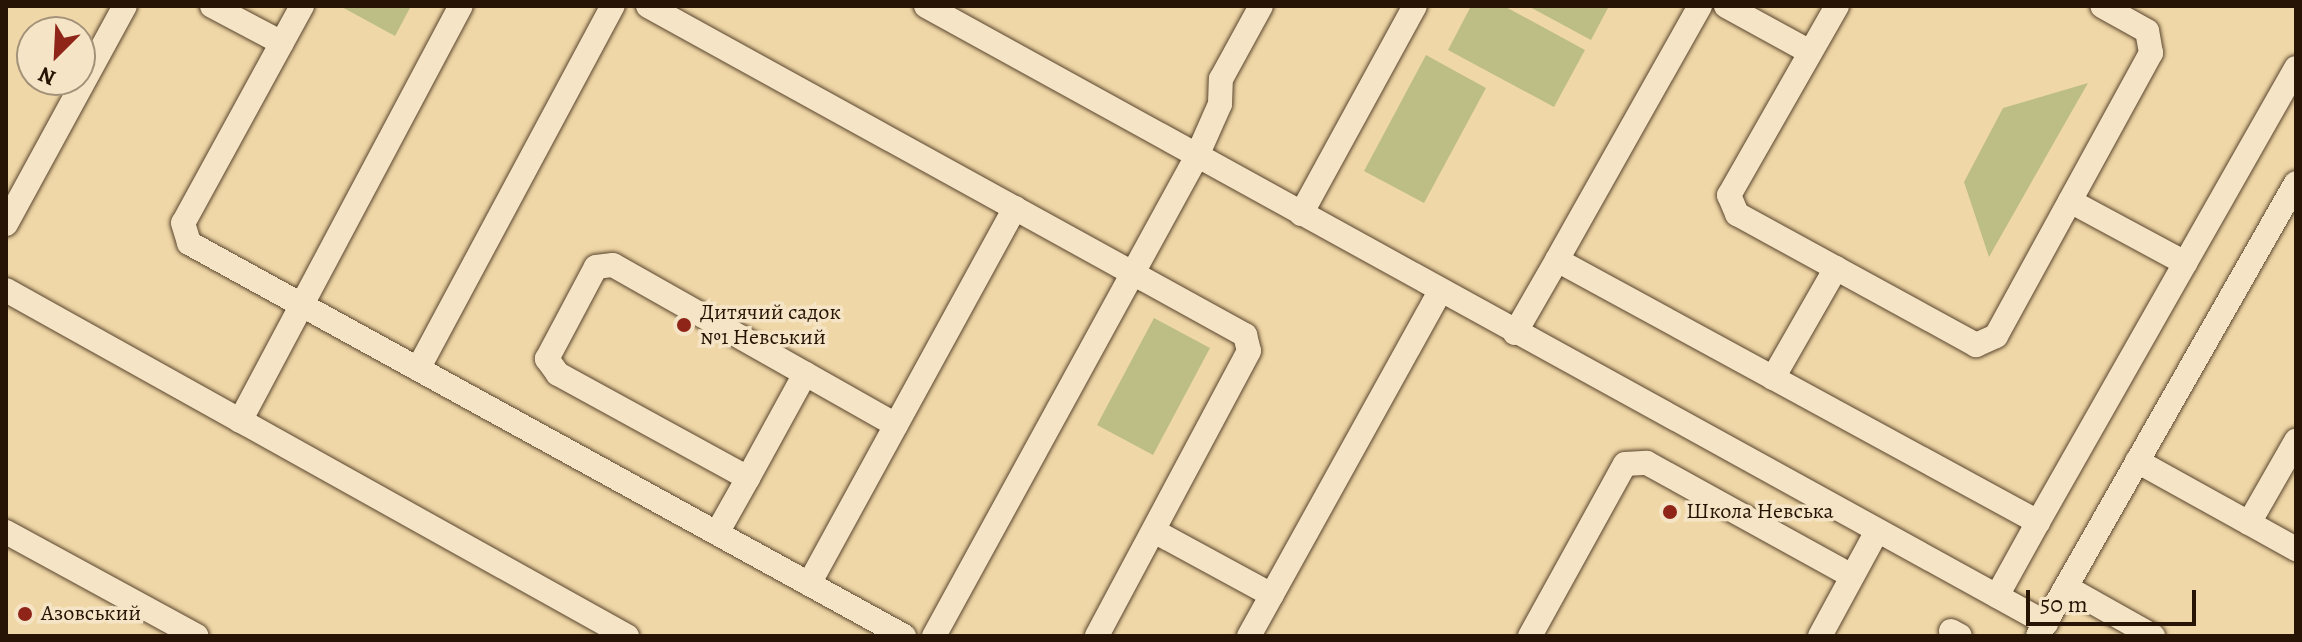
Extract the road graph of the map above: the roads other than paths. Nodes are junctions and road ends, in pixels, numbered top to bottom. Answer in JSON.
{"nodes":[{"id":1,"x":125,"y":6,"type":"edge"},
{"id":2,"x":212,"y":6,"type":"edge"},
{"id":3,"x":302,"y":6,"type":"edge"},
{"id":4,"x":461,"y":6,"type":"edge"},
{"id":5,"x":613,"y":6,"type":"edge"},
{"id":6,"x":648,"y":6,"type":"edge"},
{"id":7,"x":926,"y":6,"type":"edge"},
{"id":8,"x":1261,"y":6,"type":"edge"},
{"id":9,"x":1415,"y":6,"type":"edge"},
{"id":10,"x":1700,"y":6,"type":"edge"},
{"id":11,"x":1726,"y":6,"type":"edge"},
{"id":12,"x":1837,"y":6,"type":"edge"},
{"id":13,"x":2102,"y":6,"type":"edge"},
{"id":14,"x":282,"y":43,"type":"junction"},
{"id":15,"x":1810,"y":52,"type":"junction"},
{"id":16,"x":2296,"y":68,"type":"edge"},
{"id":17,"x":1197,"y":156,"type":"junction"},
{"id":18,"x":2296,"y":183,"type":"edge"},
{"id":19,"x":2070,"y":201,"type":"junction"},
{"id":20,"x":1015,"y":208,"type":"junction"},
{"id":21,"x":1301,"y":214,"type":"junction"},
{"id":22,"x":6,"y":224,"type":"edge"},
{"id":23,"x":1557,"y":260,"type":"junction"},
{"id":24,"x":2185,"y":263,"type":"junction"},
{"id":25,"x":1836,"y":268,"type":"junction"},
{"id":26,"x":1133,"y":273,"type":"junction"},
{"id":27,"x":6,"y":290,"type":"edge"},
{"id":28,"x":1440,"y":291,"type":"junction"},
{"id":29,"x":302,"y":305,"type":"junction"},
{"id":30,"x":1515,"y":333,"type":"junction"},
{"id":31,"x":418,"y":369,"type":"junction"},
{"id":32,"x":805,"y":374,"type":"junction"},
{"id":33,"x":1773,"y":378,"type":"junction"},
{"id":34,"x":240,"y":421,"type":"junction"},
{"id":35,"x":896,"y":425,"type":"junction"},
{"id":36,"x":2296,"y":441,"type":"edge"},
{"id":37,"x":2137,"y":461,"type":"junction"},
{"id":38,"x":748,"y":478,"type":"junction"},
{"id":39,"x":2038,"y":522,"type":"junction"},
{"id":40,"x":2249,"y":523,"type":"junction"},
{"id":41,"x":1154,"y":531,"type":"junction"},
{"id":42,"x":1877,"y":531,"type":"junction"},
{"id":43,"x":6,"y":532,"type":"edge"},
{"id":44,"x":717,"y":533,"type":"junction"},
{"id":45,"x":2296,"y":549,"type":"edge"},
{"id":46,"x":1852,"y":576,"type":"junction"},
{"id":47,"x":809,"y":584,"type":"junction"},
{"id":48,"x":2066,"y":587,"type":"junction"},
{"id":49,"x":1272,"y":595,"type":"junction"},
{"id":50,"x":1997,"y":596,"type":"junction"},
{"id":51,"x":2042,"y":630,"type":"edge"},
{"id":52,"x":197,"y":636,"type":"edge"},
{"id":53,"x":627,"y":636,"type":"edge"},
{"id":54,"x":904,"y":636,"type":"edge"},
{"id":55,"x":934,"y":636,"type":"edge"},
{"id":56,"x":1097,"y":636,"type":"edge"},
{"id":57,"x":1249,"y":636,"type":"edge"},
{"id":58,"x":1530,"y":636,"type":"edge"},
{"id":59,"x":1820,"y":636,"type":"edge"},
{"id":60,"x":2153,"y":636,"type":"edge"}],
"edges":[{"from":1,"to":22,"type":"lane"},
{"from":2,"to":14,"type":"lane"},
{"from":3,"to":14,"type":"lane"},
{"from":4,"to":29,"type":"lane"},
{"from":5,"to":31,"type":"lane"},
{"from":6,"to":20,"type":"lane"},
{"from":7,"to":17,"type":"lane"},
{"from":8,"to":17,"type":"lane"},
{"from":9,"to":21,"type":"lane"},
{"from":10,"to":23,"type":"lane"},
{"from":11,"to":15,"type":"lane"},
{"from":12,"to":15,"type":"lane"},
{"from":13,"to":19,"type":"lane"},
{"from":14,"to":29,"type":"lane"},
{"from":15,"to":25,"type":"lane"},
{"from":16,"to":24,"type":"lane"},
{"from":17,"to":21,"type":"lane"},
{"from":17,"to":26,"type":"lane"},
{"from":18,"to":37,"type":"lane"},
{"from":19,"to":24,"type":"lane"},
{"from":19,"to":25,"type":"lane"},
{"from":20,"to":26,"type":"lane"},
{"from":20,"to":35,"type":"lane"},
{"from":21,"to":28,"type":"lane"},
{"from":23,"to":30,"type":"lane"},
{"from":23,"to":33,"type":"lane"},
{"from":24,"to":39,"type":"lane"},
{"from":25,"to":33,"type":"lane"},
{"from":26,"to":41,"type":"lane"},
{"from":26,"to":55,"type":"lane"},
{"from":27,"to":34,"type":"lane"},
{"from":28,"to":30,"type":"lane"},
{"from":28,"to":49,"type":"lane"},
{"from":29,"to":31,"type":"lane"},
{"from":29,"to":34,"type":"lane"},
{"from":30,"to":42,"type":"lane"},
{"from":31,"to":44,"type":"lane"},
{"from":32,"to":35,"type":"lane"},
{"from":32,"to":38,"type":"lane"},
{"from":32,"to":38,"type":"lane"},
{"from":33,"to":39,"type":"lane"},
{"from":34,"to":53,"type":"lane"},
{"from":35,"to":47,"type":"lane"},
{"from":36,"to":40,"type":"lane"},
{"from":37,"to":40,"type":"lane"},
{"from":37,"to":48,"type":"lane"},
{"from":38,"to":44,"type":"lane"},
{"from":39,"to":50,"type":"lane"},
{"from":40,"to":45,"type":"lane"},
{"from":41,"to":49,"type":"lane"},
{"from":41,"to":56,"type":"lane"},
{"from":42,"to":46,"type":"lane"},
{"from":42,"to":50,"type":"lane"},
{"from":43,"to":52,"type":"lane"},
{"from":44,"to":47,"type":"lane"},
{"from":46,"to":58,"type":"lane"},
{"from":46,"to":59,"type":"lane"},
{"from":47,"to":54,"type":"lane"},
{"from":48,"to":51,"type":"lane"},
{"from":48,"to":60,"type":"lane"},
{"from":49,"to":57,"type":"lane"},
{"from":50,"to":51,"type":"lane"}]}
